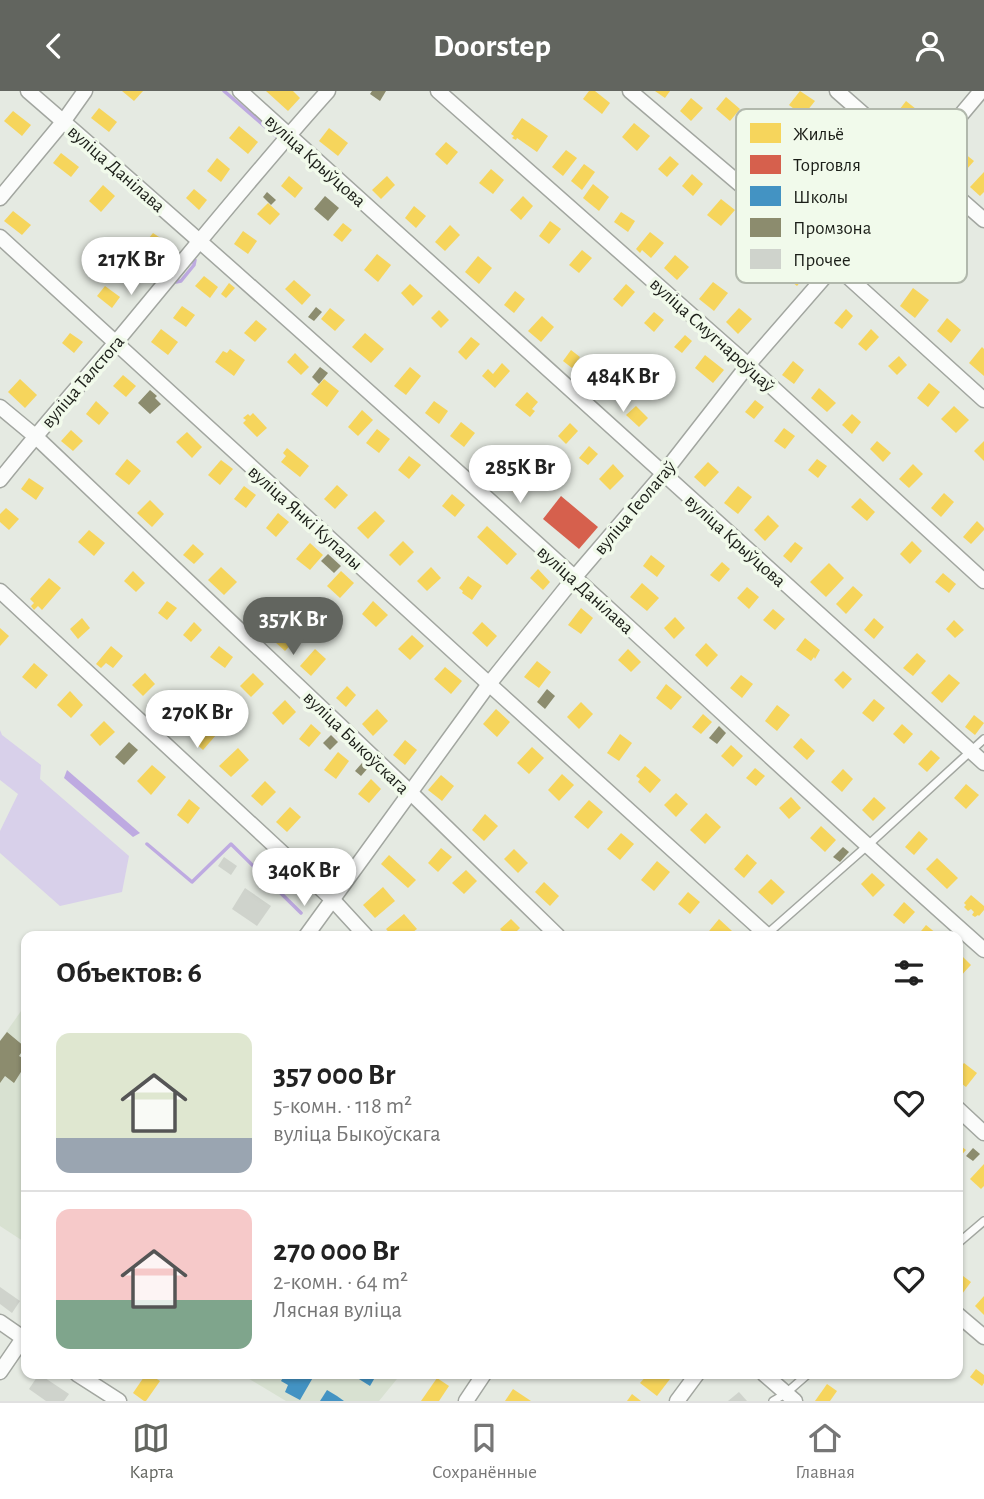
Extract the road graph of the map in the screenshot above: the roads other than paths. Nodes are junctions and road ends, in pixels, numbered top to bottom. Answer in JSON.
{"nodes":[{"id":1,"x":28,"y":91,"type":"edge"},
{"id":2,"x":85,"y":91,"type":"edge"},
{"id":3,"x":240,"y":91,"type":"edge"},
{"id":4,"x":328,"y":91,"type":"edge"},
{"id":5,"x":438,"y":91,"type":"edge"},
{"id":6,"x":630,"y":91,"type":"edge"},
{"id":7,"x":837,"y":91,"type":"edge"},
{"id":8,"x":980,"y":94,"type":"edge"},
{"id":9,"x":858,"y":109,"type":"edge"},
{"id":10,"x":967,"y":109,"type":"edge"},
{"id":11,"x":63,"y":121,"type":"junction"},
{"id":12,"x":289,"y":135,"type":"junction"},
{"id":13,"x":736,"y":181,"type":"edge"},
{"id":14,"x":0,"y":198,"type":"edge"},
{"id":15,"x":967,"y":205,"type":"edge"},
{"id":16,"x":984,"y":220,"type":"edge"},
{"id":17,"x":0,"y":237,"type":"edge"},
{"id":18,"x":200,"y":240,"type":"junction"},
{"id":19,"x":819,"y":283,"type":"edge"},
{"id":20,"x":855,"y":283,"type":"edge"},
{"id":21,"x":116,"y":343,"type":"junction"},
{"id":22,"x":748,"y":365,"type":"junction"},
{"id":23,"x":984,"y":400,"type":"edge"},
{"id":24,"x":0,"y":407,"type":"edge"},
{"id":25,"x":35,"y":436,"type":"junction"},
{"id":26,"x":663,"y":474,"type":"junction"},
{"id":27,"x":0,"y":480,"type":"edge"},
{"id":28,"x":574,"y":578,"type":"junction"},
{"id":29,"x":984,"y":581,"type":"edge"},
{"id":30,"x":0,"y":591,"type":"edge"},
{"id":31,"x":489,"y":684,"type":"junction"},
{"id":32,"x":984,"y":739,"type":"edge"},
{"id":33,"x":971,"y":751,"type":"junction"},
{"id":34,"x":984,"y":763,"type":"edge"},
{"id":35,"x":410,"y":792,"type":"junction"},
{"id":36,"x":867,"y":846,"type":"junction"},
{"id":37,"x":332,"y":899,"type":"junction"},
{"id":38,"x":310,"y":931,"type":"edge"},
{"id":39,"x":361,"y":931,"type":"edge"},
{"id":40,"x":553,"y":931,"type":"edge"},
{"id":41,"x":761,"y":931,"type":"edge"},
{"id":42,"x":772,"y":931,"type":"edge"},
{"id":43,"x":963,"y":931,"type":"edge"},
{"id":44,"x":963,"y":931,"type":"edge"},
{"id":45,"x":984,"y":950,"type":"edge"},
{"id":46,"x":963,"y":1114,"type":"edge"},
{"id":47,"x":984,"y":1133,"type":"edge"},
{"id":48,"x":984,"y":1221,"type":"edge"},
{"id":49,"x":963,"y":1239,"type":"edge"},
{"id":50,"x":963,"y":1319,"type":"edge"},
{"id":51,"x":0,"y":1322,"type":"edge"},
{"id":52,"x":21,"y":1335,"type":"edge"},
{"id":53,"x":984,"y":1337,"type":"edge"},
{"id":54,"x":21,"y":1343,"type":"edge"},
{"id":55,"x":0,"y":1372,"type":"edge"},
{"id":56,"x":86,"y":1379,"type":"edge"},
{"id":57,"x":481,"y":1379,"type":"edge"},
{"id":58,"x":693,"y":1379,"type":"edge"},
{"id":59,"x":768,"y":1379,"type":"edge"},
{"id":60,"x":803,"y":1379,"type":"edge"},
{"id":61,"x":784,"y":1399,"type":"edge"},
{"id":62,"x":119,"y":1401,"type":"edge"},
{"id":63,"x":466,"y":1401,"type":"edge"},
{"id":64,"x":677,"y":1401,"type":"edge"}],
"edges":[{"from":1,"to":11,"type":"street","name":"вуліца Данілава"},
{"from":2,"to":11,"type":"street"},
{"from":3,"to":12,"type":"street","name":"вуліца Крыўцова"},
{"from":4,"to":12,"type":"street","name":"вуліца Талстога"},
{"from":5,"to":22,"type":"street","name":"вуліца Смугнароўцаў"},
{"from":6,"to":13,"type":"street"},
{"from":7,"to":9,"type":"street"},
{"from":8,"to":10,"type":"street","name":"вуліца Геолагаў"},
{"from":11,"to":14,"type":"street"},
{"from":11,"to":18,"type":"street","name":"вуліца Данілава"},
{"from":12,"to":18,"type":"street","name":"вуліца Талстога"},
{"from":12,"to":26,"type":"street","name":"вуліца Крыўцова"},
{"from":15,"to":16,"type":"street"},
{"from":17,"to":21,"type":"street","name":"вуліца Янкі Купалы"},
{"from":18,"to":21,"type":"street","name":"вуліца Талстога"},
{"from":18,"to":28,"type":"street","name":"вуліца Данілава"},
{"from":19,"to":22,"type":"street","name":"вуліца Геолагаў"},
{"from":20,"to":23,"type":"street"},
{"from":21,"to":25,"type":"street","name":"вуліца Талстога"},
{"from":21,"to":31,"type":"street","name":"вуліца Янкі Купалы"},
{"from":22,"to":26,"type":"street","name":"вуліца Геолагаў"},
{"from":22,"to":29,"type":"street","name":"вуліца Смугнароўцаў"},
{"from":24,"to":25,"type":"street","name":"вуліца Быкоўскага"},
{"from":25,"to":27,"type":"street","name":"вуліца Талстога"},
{"from":25,"to":35,"type":"street","name":"вуліца Быкоўскага"},
{"from":26,"to":28,"type":"street","name":"вуліца Геолагаў"},
{"from":26,"to":33,"type":"street","name":"вуліца Крыўцова"},
{"from":28,"to":31,"type":"street","name":"вуліца Геолагаў"},
{"from":28,"to":36,"type":"street","name":"вуліца Данілава"},
{"from":30,"to":37,"type":"street"},
{"from":31,"to":35,"type":"street","name":"вуліца Геолагаў"},
{"from":31,"to":41,"type":"street","name":"вуліца Янкі Купалы"},
{"from":32,"to":33,"type":"lane"},
{"from":33,"to":34,"type":"street","name":"вуліца Крыўцова"},
{"from":33,"to":36,"type":"lane"},
{"from":35,"to":37,"type":"street","name":"вуліца Геолагаў"},
{"from":35,"to":40,"type":"street","name":"вуліца Быкоўскага"},
{"from":36,"to":42,"type":"lane"},
{"from":36,"to":44,"type":"street","name":"вуліца Данілава"},
{"from":37,"to":38,"type":"street","name":"вуліца Геолагаў"},
{"from":37,"to":39,"type":"street"},
{"from":43,"to":45,"type":"street","name":"вуліца Данілава"},
{"from":46,"to":47,"type":"street"},
{"from":48,"to":49,"type":"lane"},
{"from":50,"to":53,"type":"street"},
{"from":51,"to":52,"type":"street"},
{"from":54,"to":55,"type":"street"},
{"from":56,"to":62,"type":"street"},
{"from":57,"to":63,"type":"street"},
{"from":58,"to":64,"type":"street"},
{"from":59,"to":61,"type":"street"},
{"from":60,"to":61,"type":"lane"}]}
